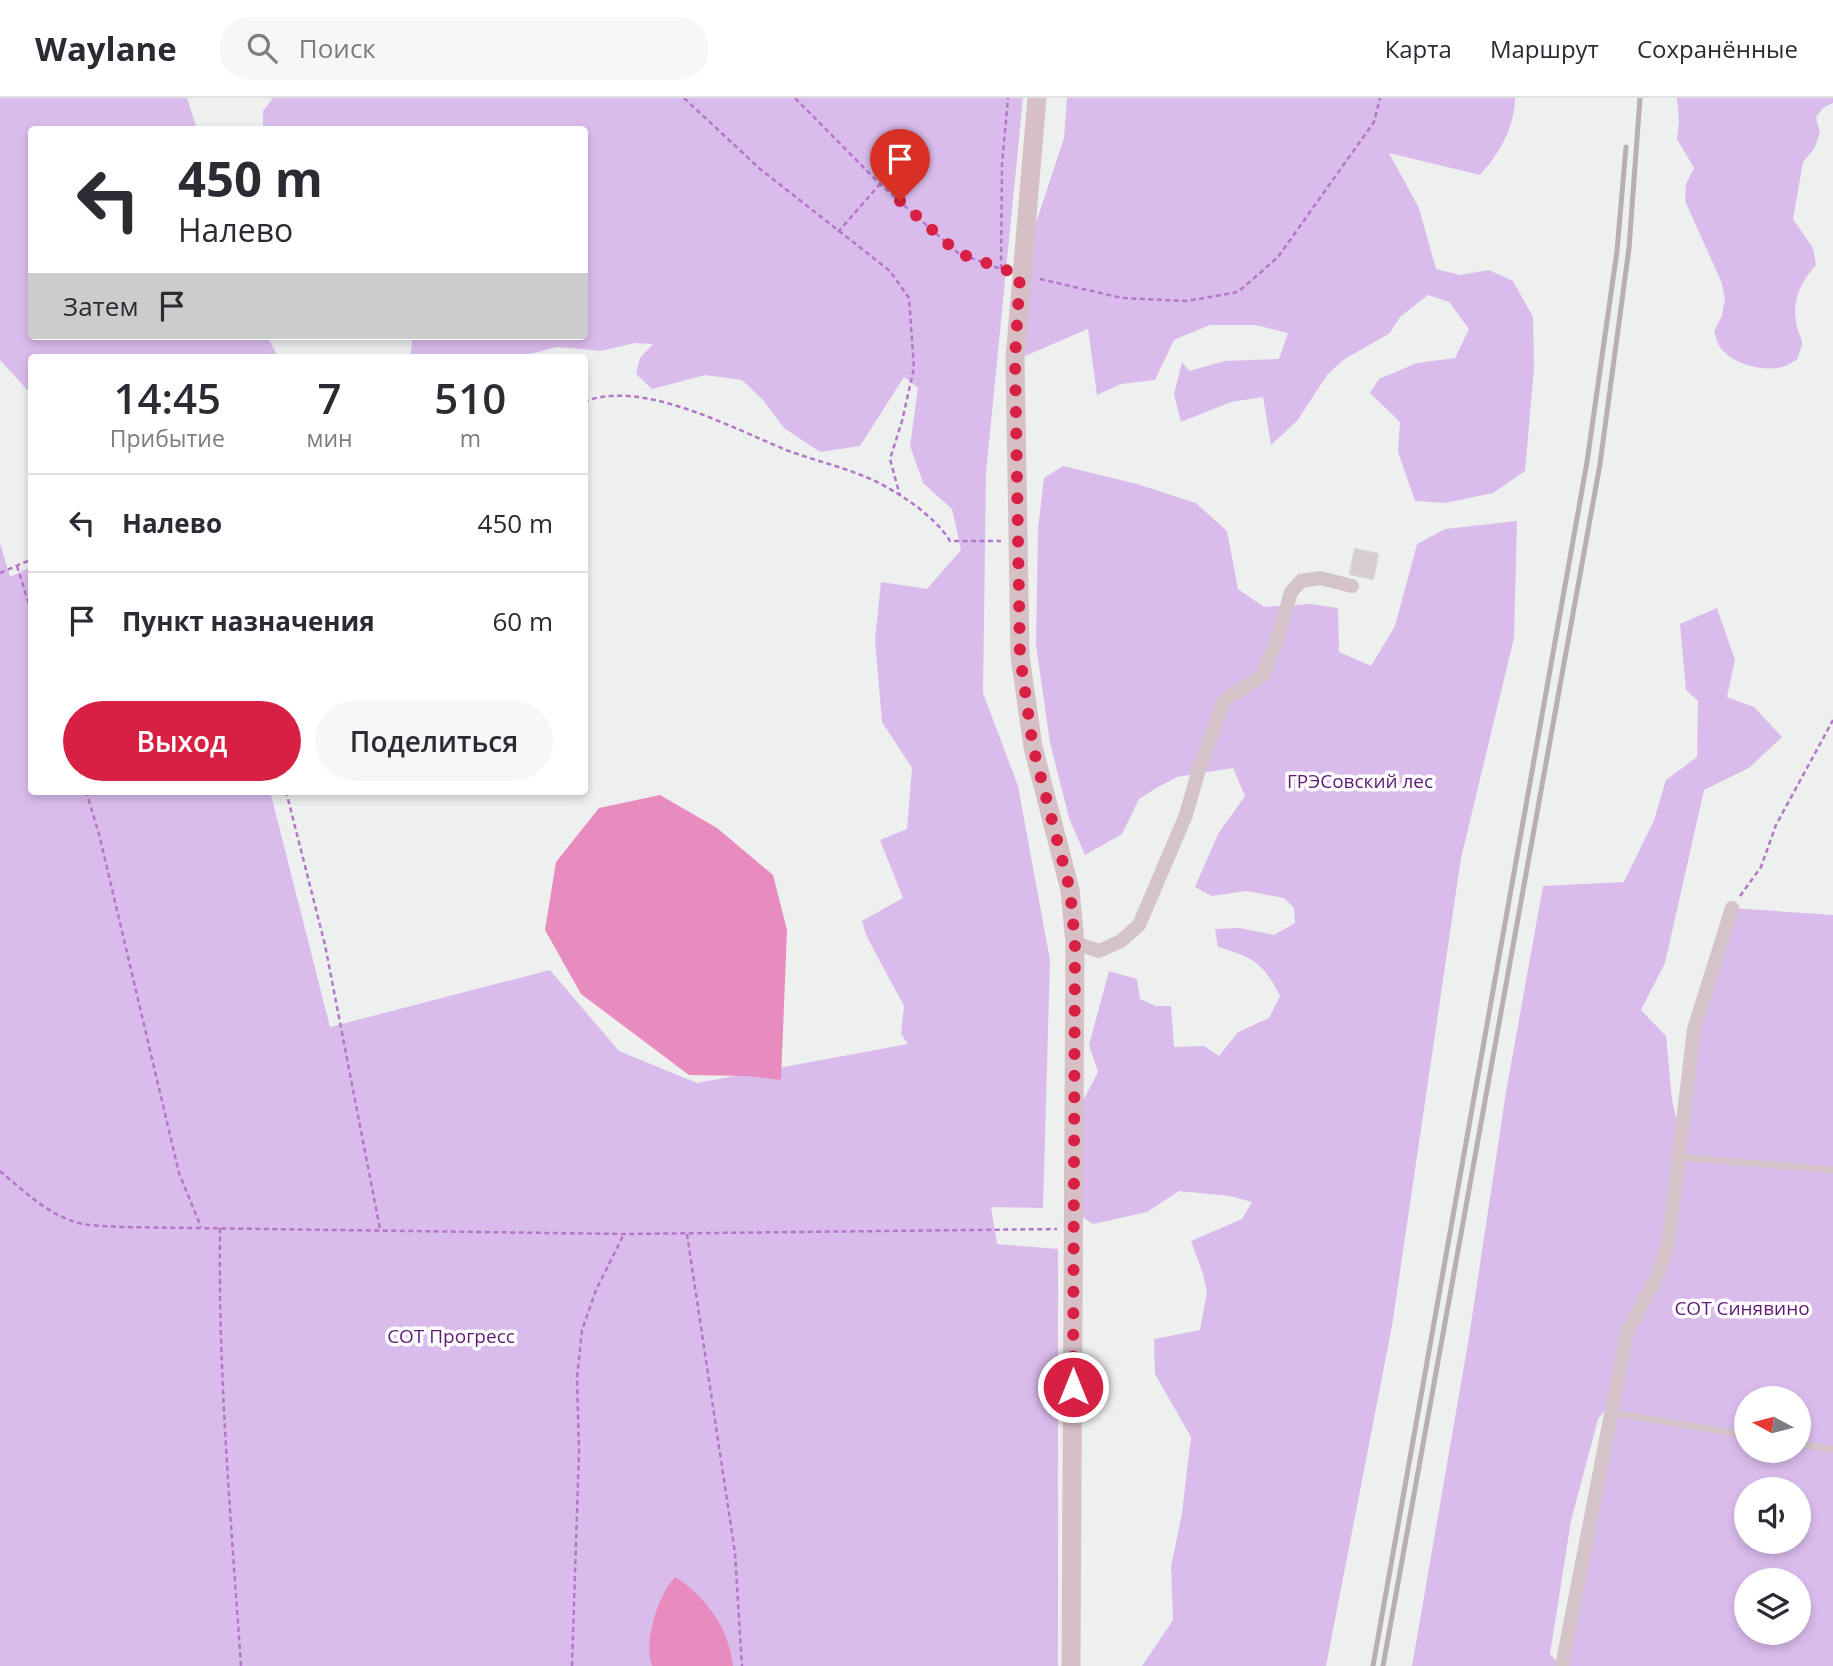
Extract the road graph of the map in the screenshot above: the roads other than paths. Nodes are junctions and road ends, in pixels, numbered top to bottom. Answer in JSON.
{"nodes":[{"id":1,"x":1037,"y":98,"type":"edge"},
{"id":2,"x":1352,"y":586,"type":"dead end"},
{"id":3,"x":1732,"y":908,"type":"road end"},
{"id":4,"x":1075,"y":943,"type":"junction"},
{"id":5,"x":1680,"y":1157,"type":"junction"},
{"id":6,"x":1833,"y":1170,"type":"edge"},
{"id":7,"x":1612,"y":1413,"type":"junction"},
{"id":8,"x":1734,"y":1433,"type":"edge"},
{"id":9,"x":1811,"y":1446,"type":"edge"},
{"id":10,"x":1833,"y":1450,"type":"edge"},
{"id":11,"x":1071,"y":1666,"type":"edge"},
{"id":12,"x":1562,"y":1666,"type":"edge"}],
"edges":[{"from":1,"to":4,"type":"main road"},
{"from":2,"to":4,"type":"street"},
{"from":3,"to":5,"type":"street"},
{"from":4,"to":11,"type":"main road"},
{"from":5,"to":6,"type":"lane"},
{"from":5,"to":7,"type":"street"},
{"from":7,"to":8,"type":"lane"},
{"from":7,"to":12,"type":"street"},
{"from":9,"to":10,"type":"lane"}]}
